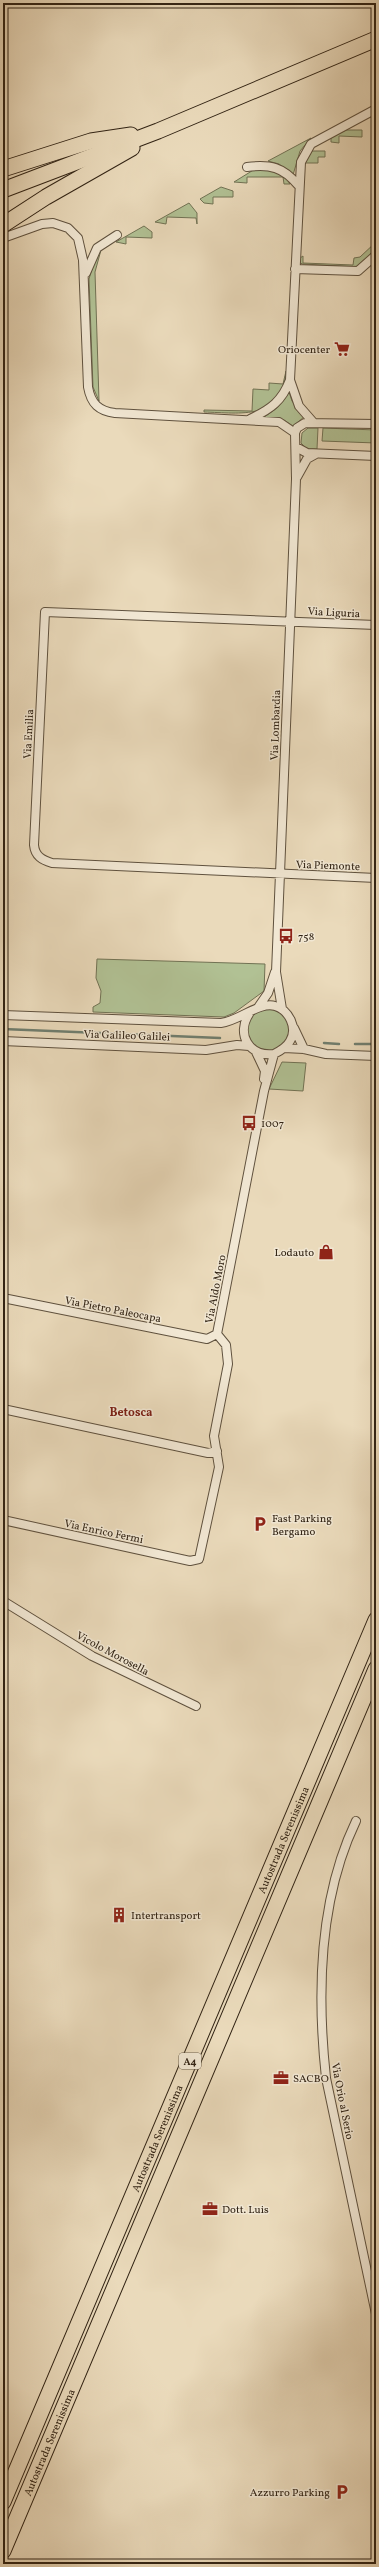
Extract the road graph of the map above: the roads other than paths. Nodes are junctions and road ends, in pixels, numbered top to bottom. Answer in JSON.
{"nodes":[{"id":1,"x":376,"y":39,"type":"edge"},
{"id":2,"x":376,"y":109,"type":"edge"},
{"id":3,"x":158,"y":132,"type":"junction"},
{"id":4,"x":247,"y":167,"type":"dead end"},
{"id":5,"x":3,"y":169,"type":"edge"},
{"id":6,"x":298,"y":185,"type":"junction"},
{"id":7,"x":3,"y":190,"type":"edge"},
{"id":8,"x":3,"y":225,"type":"edge"},
{"id":9,"x":117,"y":235,"type":"dead end"},
{"id":10,"x":3,"y":238,"type":"edge"},
{"id":11,"x":376,"y":255,"type":"edge"},
{"id":12,"x":295,"y":269,"type":"junction"},
{"id":13,"x":84,"y":279,"type":"junction"},
{"id":14,"x":290,"y":380,"type":"junction"},
{"id":15,"x":250,"y":419,"type":"junction"},
{"id":16,"x":313,"y":422,"type":"junction"},
{"id":17,"x":376,"y":424,"type":"edge"},
{"id":18,"x":295,"y":434,"type":"junction"},
{"id":19,"x":296,"y":447,"type":"junction"},
{"id":20,"x":316,"y":454,"type":"junction"},
{"id":21,"x":376,"y":456,"type":"edge"},
{"id":22,"x":296,"y":479,"type":"junction"},
{"id":23,"x":290,"y":621,"type":"junction"},
{"id":24,"x":376,"y":625,"type":"edge"},
{"id":25,"x":280,"y":874,"type":"junction"},
{"id":26,"x":376,"y":878,"type":"edge"},
{"id":27,"x":276,"y":972,"type":"junction"},
{"id":28,"x":259,"y":1006,"type":"junction"},
{"id":29,"x":282,"y":1009,"type":"junction"},
{"id":30,"x":249,"y":1014,"type":"junction"},
{"id":31,"x":3,"y":1015,"type":"edge"},
{"id":32,"x":293,"y":1027,"type":"junction"},
{"id":33,"x":3,"y":1041,"type":"edge"},
{"id":34,"x":250,"y":1046,"type":"junction"},
{"id":35,"x":284,"y":1048,"type":"junction"},
{"id":36,"x":304,"y":1048,"type":"junction"},
{"id":37,"x":256,"y":1052,"type":"junction"},
{"id":38,"x":274,"y":1054,"type":"junction"},
{"id":39,"x":376,"y":1056,"type":"edge"},
{"id":40,"x":264,"y":1091,"type":"junction"},
{"id":41,"x":3,"y":1298,"type":"edge"},
{"id":42,"x":217,"y":1334,"type":"junction"},
{"id":43,"x":3,"y":1409,"type":"edge"},
{"id":44,"x":216,"y":1451,"type":"junction"},
{"id":45,"x":3,"y":1520,"type":"edge"},
{"id":46,"x":199,"y":1559,"type":"joint"},
{"id":47,"x":3,"y":1601,"type":"edge"},
{"id":48,"x":376,"y":1620,"type":"edge"},
{"id":49,"x":376,"y":1669,"type":"edge"},
{"id":50,"x":196,"y":1706,"type":"dead end"},
{"id":51,"x":356,"y":1821,"type":"dead end"},
{"id":52,"x":376,"y":2314,"type":"edge"},
{"id":53,"x":3,"y":2502,"type":"edge"},
{"id":54,"x":3,"y":2551,"type":"edge"}],
"edges":[{"from":1,"to":3,"type":"highway"},
{"from":2,"to":6,"type":"street"},
{"from":3,"to":5,"type":"highway"},
{"from":3,"to":7,"type":"highway"},
{"from":3,"to":8,"type":"highway"},
{"from":4,"to":6,"type":"street"},
{"from":6,"to":12,"type":"street"},
{"from":9,"to":13,"type":"street"},
{"from":10,"to":13,"type":"street"},
{"from":11,"to":12,"type":"street"},
{"from":12,"to":14,"type":"street"},
{"from":13,"to":15,"type":"street"},
{"from":14,"to":15,"type":"street"},
{"from":14,"to":16,"type":"street"},
{"from":15,"to":18,"type":"street"},
{"from":16,"to":17,"type":"street"},
{"from":16,"to":18,"type":"street"},
{"from":18,"to":19,"type":"street","name":"Via Lombardia"},
{"from":19,"to":20,"type":"street"},
{"from":19,"to":22,"type":"street","name":"Via Lombardia"},
{"from":20,"to":21,"type":"street"},
{"from":20,"to":22,"type":"street","name":"Via Lombardia"},
{"from":22,"to":23,"type":"street","name":"Via Lombardia"},
{"from":23,"to":24,"type":"street","name":"Via Liguria"},
{"from":23,"to":25,"type":"street","name":"Via Lombardia"},
{"from":23,"to":25,"type":"street","name":"Via Emilia"},
{"from":25,"to":26,"type":"street","name":"Via Piemonte"},
{"from":25,"to":27,"type":"street","name":"Via Lombardia"},
{"from":27,"to":28,"type":"street","name":"Via Lombardia"},
{"from":27,"to":29,"type":"street","name":"Via Lombardia"},
{"from":28,"to":29,"type":"street"},
{"from":28,"to":30,"type":"street"},
{"from":29,"to":32,"type":"street"},
{"from":30,"to":31,"type":"street"},
{"from":30,"to":34,"type":"street"},
{"from":32,"to":35,"type":"street"},
{"from":32,"to":36,"type":"street"},
{"from":33,"to":34,"type":"street","name":"Via Galileo Galilei"},
{"from":34,"to":37,"type":"street"},
{"from":35,"to":36,"type":"street"},
{"from":35,"to":38,"type":"street"},
{"from":36,"to":39,"type":"street"},
{"from":37,"to":38,"type":"street"},
{"from":37,"to":40,"type":"street","name":"Via Aldo Moro"},
{"from":38,"to":40,"type":"street","name":"Via Aldo Moro"},
{"from":40,"to":42,"type":"street","name":"Via Aldo Moro"},
{"from":41,"to":42,"type":"street","name":"Via Pietro Paleocapa"},
{"from":42,"to":44,"type":"street","name":"Via Aldo Moro"},
{"from":43,"to":44,"type":"street"},
{"from":44,"to":46,"type":"street","name":"Via Aldo Moro"},
{"from":45,"to":46,"type":"street","name":"Via Enrico Fermi"},
{"from":47,"to":50,"type":"street","name":"Vicolo Morosella"},
{"from":48,"to":53,"type":"highway","name":"Autostrada Serenissima","number":"A4"},
{"from":49,"to":54,"type":"highway","name":"Autostrada Serenissima","number":"A4"},
{"from":51,"to":52,"type":"street","name":"Via Orio al Serio"}]}
